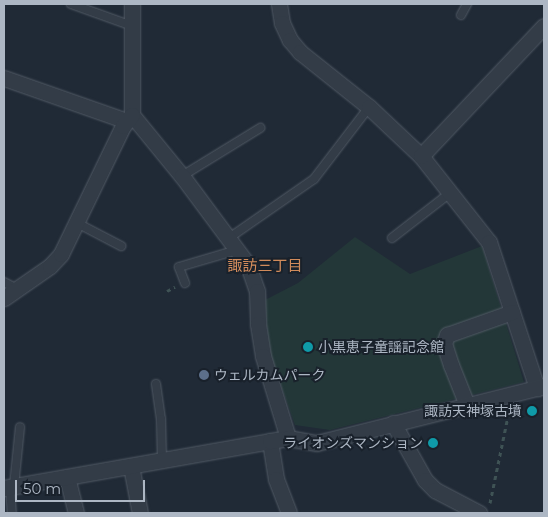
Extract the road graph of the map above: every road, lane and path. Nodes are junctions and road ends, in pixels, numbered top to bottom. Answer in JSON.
{"nodes":[{"id":1,"x":71,"y":4,"type":"edge"},
{"id":2,"x":132,"y":4,"type":"edge"},
{"id":3,"x":279,"y":4,"type":"edge"},
{"id":4,"x":467,"y":4,"type":"edge"},
{"id":5,"x":461,"y":15,"type":"dead end"},
{"id":6,"x":132,"y":26,"type":"junction"},
{"id":7,"x":541,"y":36,"type":"edge"},
{"id":8,"x":4,"y":78,"type":"edge"},
{"id":9,"x":369,"y":107,"type":"junction"},
{"id":10,"x":130,"y":118,"type":"junction"},
{"id":11,"x":260,"y":128,"type":"dead end"},
{"id":12,"x":421,"y":156,"type":"junction"},
{"id":13,"x":182,"y":176,"type":"junction"},
{"id":14,"x":450,"y":193,"type":"junction"},
{"id":15,"x":77,"y":223,"type":"junction"},
{"id":16,"x":392,"y":238,"type":"dead end"},
{"id":17,"x":233,"y":244,"type":"junction"},
{"id":18,"x":121,"y":246,"type":"dead end"},
{"id":19,"x":185,"y":283,"type":"dead end"},
{"id":20,"x":10,"y":286,"type":"edge"},
{"id":21,"x":4,"y":298,"type":"edge"},
{"id":22,"x":512,"y":312,"type":"junction"},
{"id":23,"x":156,"y":384,"type":"dead end"},
{"id":24,"x":540,"y":387,"type":"edge"},
{"id":25,"x":513,"y":394,"type":"junction"},
{"id":26,"x":467,"y":405,"type":"junction"},
{"id":27,"x":393,"y":423,"type":"junction"},
{"id":28,"x":20,"y":427,"type":"dead end"},
{"id":29,"x":288,"y":438,"type":"junction"},
{"id":30,"x":270,"y":440,"type":"junction"},
{"id":31,"x":162,"y":461,"type":"junction"},
{"id":32,"x":131,"y":466,"type":"junction"},
{"id":33,"x":67,"y":477,"type":"junction"},
{"id":34,"x":9,"y":487,"type":"edge"},
{"id":35,"x":484,"y":509,"type":"edge"},
{"id":36,"x":12,"y":513,"type":"edge"},
{"id":37,"x":76,"y":513,"type":"edge"},
{"id":38,"x":140,"y":513,"type":"edge"},
{"id":39,"x":289,"y":513,"type":"edge"}],
"edges":[{"from":1,"to":6,"type":"lane"},
{"from":2,"to":6,"type":"street"},
{"from":3,"to":9,"type":"street"},
{"from":4,"to":5,"type":"lane"},
{"from":6,"to":10,"type":"street"},
{"from":7,"to":12,"type":"street"},
{"from":8,"to":10,"type":"street"},
{"from":9,"to":12,"type":"street"},
{"from":9,"to":17,"type":"lane"},
{"from":10,"to":13,"type":"street"},
{"from":10,"to":15,"type":"street"},
{"from":11,"to":13,"type":"lane"},
{"from":12,"to":14,"type":"street"},
{"from":13,"to":17,"type":"street"},
{"from":14,"to":16,"type":"lane"},
{"from":14,"to":22,"type":"street"},
{"from":15,"to":18,"type":"lane"},
{"from":15,"to":20,"type":"street"},
{"from":17,"to":19,"type":"lane"},
{"from":17,"to":29,"type":"street"},
{"from":20,"to":21,"type":"street"},
{"from":22,"to":24,"type":"street"},
{"from":22,"to":26,"type":"street"},
{"from":23,"to":31,"type":"lane"},
{"from":24,"to":25,"type":"street"},
{"from":25,"to":26,"type":"street"},
{"from":25,"to":35,"type":"path"},
{"from":26,"to":27,"type":"street"},
{"from":27,"to":29,"type":"street"},
{"from":27,"to":35,"type":"street"},
{"from":28,"to":34,"type":"lane"},
{"from":29,"to":30,"type":"street"},
{"from":30,"to":31,"type":"street"},
{"from":30,"to":39,"type":"street"},
{"from":31,"to":32,"type":"street"},
{"from":32,"to":33,"type":"street"},
{"from":32,"to":38,"type":"street"},
{"from":33,"to":34,"type":"street"},
{"from":33,"to":37,"type":"street"},
{"from":34,"to":36,"type":"lane"}]}
